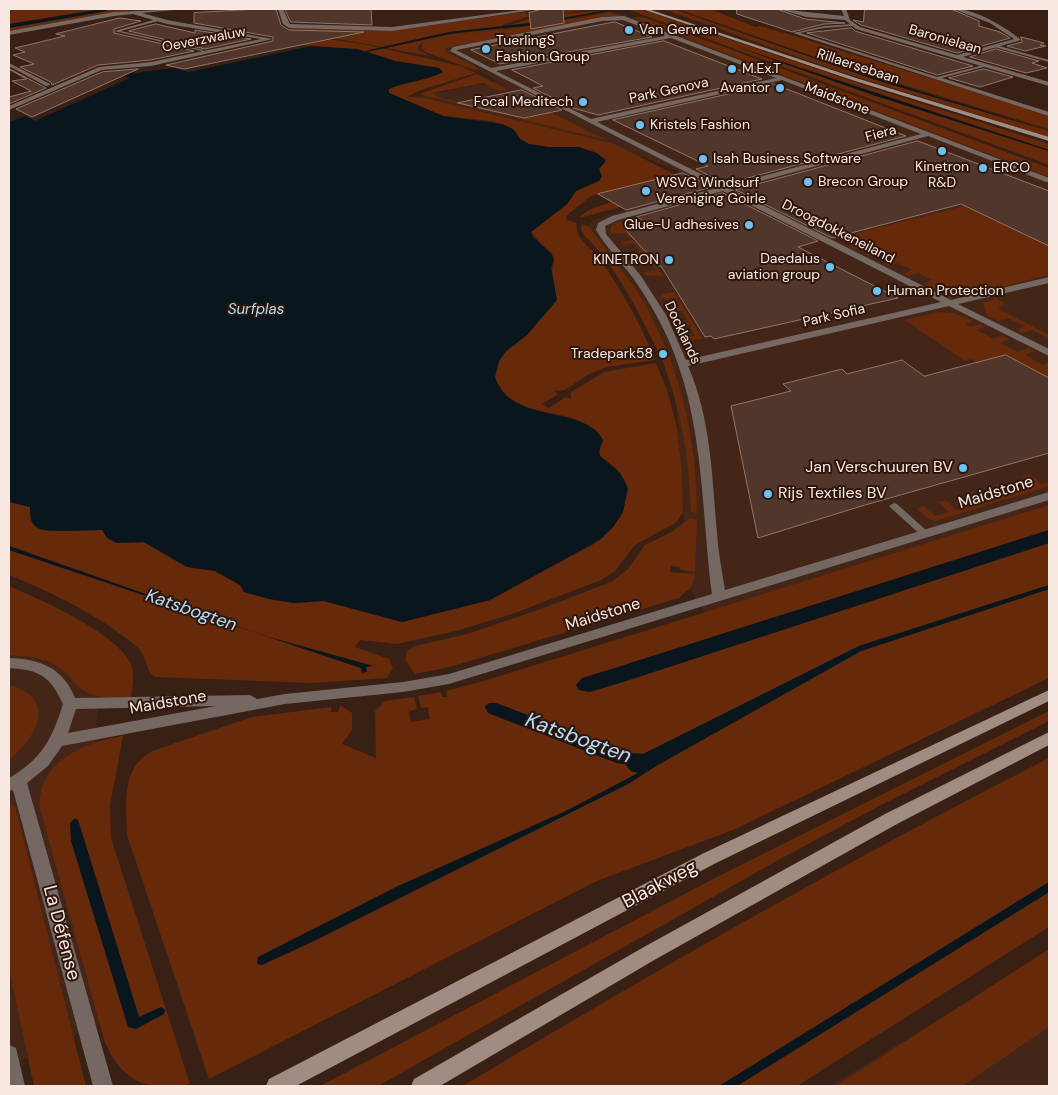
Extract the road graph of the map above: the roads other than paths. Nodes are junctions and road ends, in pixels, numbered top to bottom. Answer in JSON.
{"nodes":[{"id":1,"x":184,"y":9,"type":"edge"},
{"id":2,"x":281,"y":9,"type":"edge"},
{"id":3,"x":537,"y":9,"type":"edge"},
{"id":4,"x":644,"y":9,"type":"edge"},
{"id":5,"x":656,"y":9,"type":"edge"},
{"id":6,"x":782,"y":9,"type":"edge"},
{"id":7,"x":844,"y":9,"type":"edge"},
{"id":8,"x":956,"y":9,"type":"edge"},
{"id":9,"x":131,"y":12,"type":"junction"},
{"id":10,"x":670,"y":16,"type":"junction"},
{"id":11,"x":624,"y":18,"type":"joint"},
{"id":12,"x":845,"y":18,"type":"junction"},
{"id":13,"x":156,"y":20,"type":"junction"},
{"id":14,"x":852,"y":25,"type":"junction"},
{"id":15,"x":9,"y":33,"type":"edge"},
{"id":16,"x":672,"y":36,"type":"junction"},
{"id":17,"x":996,"y":46,"type":"junction"},
{"id":18,"x":202,"y":50,"type":"dead end"},
{"id":19,"x":956,"y":57,"type":"junction"},
{"id":20,"x":1049,"y":61,"type":"edge"},
{"id":21,"x":9,"y":64,"type":"edge"},
{"id":22,"x":985,"y":65,"type":"junction"},
{"id":23,"x":490,"y":70,"type":"junction"},
{"id":24,"x":783,"y":78,"type":"junction"},
{"id":25,"x":937,"y":79,"type":"junction"},
{"id":26,"x":1049,"y":84,"type":"edge"},
{"id":27,"x":48,"y":85,"type":"dead end"},
{"id":28,"x":9,"y":108,"type":"edge"},
{"id":29,"x":1049,"y":114,"type":"edge"},
{"id":30,"x":590,"y":121,"type":"junction"},
{"id":31,"x":928,"y":134,"type":"junction"},
{"id":32,"x":1049,"y":139,"type":"edge"},
{"id":33,"x":1049,"y":180,"type":"edge"},
{"id":34,"x":724,"y":189,"type":"junction"},
{"id":35,"x":1049,"y":280,"type":"edge"},
{"id":36,"x":951,"y":303,"type":"junction"},
{"id":37,"x":1049,"y":353,"type":"edge"},
{"id":38,"x":683,"y":364,"type":"junction"},
{"id":39,"x":1049,"y":496,"type":"edge"},
{"id":40,"x":894,"y":506,"type":"dead end"},
{"id":41,"x":925,"y":534,"type":"junction"},
{"id":42,"x":719,"y":597,"type":"junction"},
{"id":43,"x":9,"y":663,"type":"edge"},
{"id":44,"x":1049,"y":695,"type":"edge"},
{"id":45,"x":285,"y":700,"type":"junction"},
{"id":46,"x":70,"y":704,"type":"junction"},
{"id":47,"x":1049,"y":738,"type":"edge"},
{"id":48,"x":58,"y":741,"type":"junction"},
{"id":49,"x":14,"y":782,"type":"edge"},
{"id":50,"x":9,"y":1055,"type":"edge"},
{"id":51,"x":15,"y":1086,"type":"edge"},
{"id":52,"x":103,"y":1086,"type":"edge"},
{"id":53,"x":276,"y":1086,"type":"edge"},
{"id":54,"x":421,"y":1086,"type":"edge"}],
"edges":[{"from":1,"to":9,"type":"street"},
{"from":2,"to":3,"type":"street"},
{"from":4,"to":10,"type":"main road","name":"Rillaersebaan"},
{"from":5,"to":10,"type":"main road","name":"Rillaersebaan"},
{"from":6,"to":12,"type":"street"},
{"from":7,"to":12,"type":"street"},
{"from":8,"to":17,"type":"street"},
{"from":9,"to":13,"type":"street","name":"Oeverzwaluw"},
{"from":9,"to":15,"type":"street"},
{"from":10,"to":32,"type":"main road","name":"Rillaersebaan"},
{"from":11,"to":16,"type":"street","name":"Maidstone"},
{"from":11,"to":23,"type":"street","name":"Droogdokkeneiland"},
{"from":12,"to":14,"type":"street","name":"Baronielaan"},
{"from":13,"to":18,"type":"lane"},
{"from":13,"to":28,"type":"street","name":"Oeverzwaluw"},
{"from":14,"to":19,"type":"street","name":"Baronielaan"},
{"from":14,"to":25,"type":"lane"},
{"from":16,"to":23,"type":"street"},
{"from":16,"to":24,"type":"street","name":"Maidstone"},
{"from":17,"to":19,"type":"street"},
{"from":17,"to":20,"type":"lane"},
{"from":19,"to":22,"type":"street","name":"Baronielaan"},
{"from":21,"to":27,"type":"lane"},
{"from":22,"to":25,"type":"lane"},
{"from":22,"to":26,"type":"street","name":"Baronielaan"},
{"from":23,"to":30,"type":"street","name":"Droogdokkeneiland"},
{"from":24,"to":30,"type":"street","name":"Park Genova"},
{"from":24,"to":31,"type":"street","name":"Maidstone"},
{"from":25,"to":29,"type":"lane"},
{"from":30,"to":34,"type":"street","name":"Droogdokkeneiland"},
{"from":31,"to":33,"type":"street","name":"Maidstone"},
{"from":31,"to":34,"type":"street","name":"Fiera"},
{"from":34,"to":36,"type":"street","name":"Droogdokkeneiland"},
{"from":34,"to":38,"type":"street","name":"Docklands"},
{"from":35,"to":36,"type":"street","name":"Park Sofia"},
{"from":36,"to":37,"type":"street","name":"Droogdokkeneiland"},
{"from":36,"to":38,"type":"street","name":"Park Sofia"},
{"from":38,"to":42,"type":"street","name":"Docklands"},
{"from":39,"to":41,"type":"street","name":"Maidstone"},
{"from":40,"to":41,"type":"lane"},
{"from":41,"to":42,"type":"street","name":"Maidstone"},
{"from":42,"to":45,"type":"street","name":"Maidstone"},
{"from":43,"to":46,"type":"street"},
{"from":44,"to":53,"type":"main road","name":"Blaakweg"},
{"from":45,"to":46,"type":"street","name":"Maidstone"},
{"from":45,"to":48,"type":"street","name":"Maidstone"},
{"from":46,"to":48,"type":"street","name":"La Défense"},
{"from":47,"to":54,"type":"main road"},
{"from":48,"to":49,"type":"street","name":"La Défense"},
{"from":49,"to":52,"type":"street","name":"La Défense"},
{"from":50,"to":51,"type":"street"}]}
